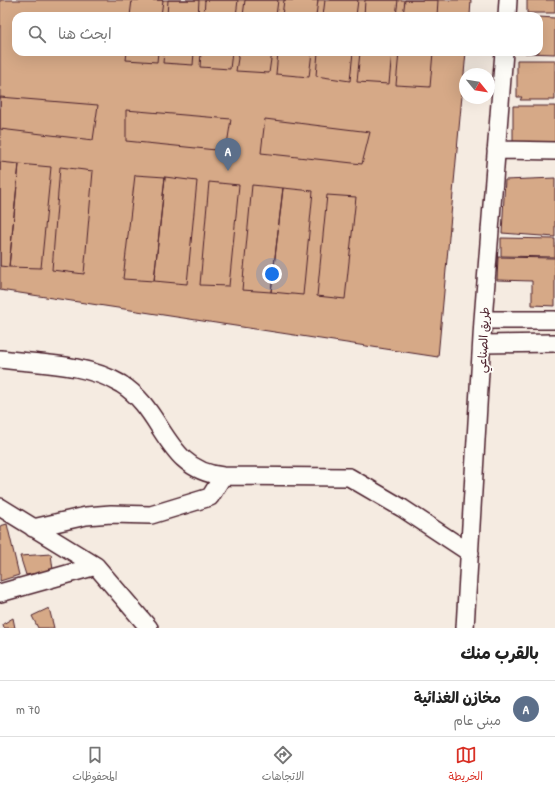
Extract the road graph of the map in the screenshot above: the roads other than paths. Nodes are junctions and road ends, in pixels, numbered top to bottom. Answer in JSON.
{"nodes":[{"id":1,"x":508,"y":0,"type":"edge"},
{"id":2,"x":507,"y":12,"type":"edge"},
{"id":3,"x":504,"y":56,"type":"edge"},
{"id":4,"x":496,"y":150,"type":"junction"},
{"id":5,"x":555,"y":151,"type":"edge"},
{"id":6,"x":483,"y":320,"type":"junction"},
{"id":7,"x":555,"y":320,"type":"edge"},
{"id":8,"x":555,"y":343,"type":"edge"},
{"id":9,"x":483,"y":344,"type":"junction"},
{"id":10,"x":0,"y":359,"type":"edge"},
{"id":11,"x":223,"y":476,"type":"junction"},
{"id":12,"x":0,"y":507,"type":"edge"},
{"id":13,"x":0,"y":522,"type":"edge"},
{"id":14,"x":28,"y":524,"type":"junction"},
{"id":15,"x":470,"y":553,"type":"junction"},
{"id":16,"x":96,"y":566,"type":"junction"},
{"id":17,"x":0,"y":593,"type":"edge"},
{"id":18,"x":146,"y":627,"type":"edge"},
{"id":19,"x":466,"y":628,"type":"edge"}],
"edges":[{"from":1,"to":2,"type":"street"},
{"from":3,"to":4,"type":"street","name":"طريق الصناعي"},
{"from":4,"to":5,"type":"street"},
{"from":4,"to":6,"type":"street","name":"طريق الصناعي"},
{"from":6,"to":7,"type":"street"},
{"from":6,"to":9,"type":"street","name":"طريق الصناعي"},
{"from":8,"to":9,"type":"street"},
{"from":9,"to":15,"type":"street","name":"طريق الصناعي"},
{"from":10,"to":11,"type":"street"},
{"from":11,"to":14,"type":"street"},
{"from":11,"to":15,"type":"street"},
{"from":12,"to":14,"type":"street"},
{"from":13,"to":14,"type":"street"},
{"from":14,"to":16,"type":"street"},
{"from":15,"to":19,"type":"street","name":"طريق الصناعي"},
{"from":16,"to":17,"type":"street"},
{"from":16,"to":18,"type":"street"}]}
